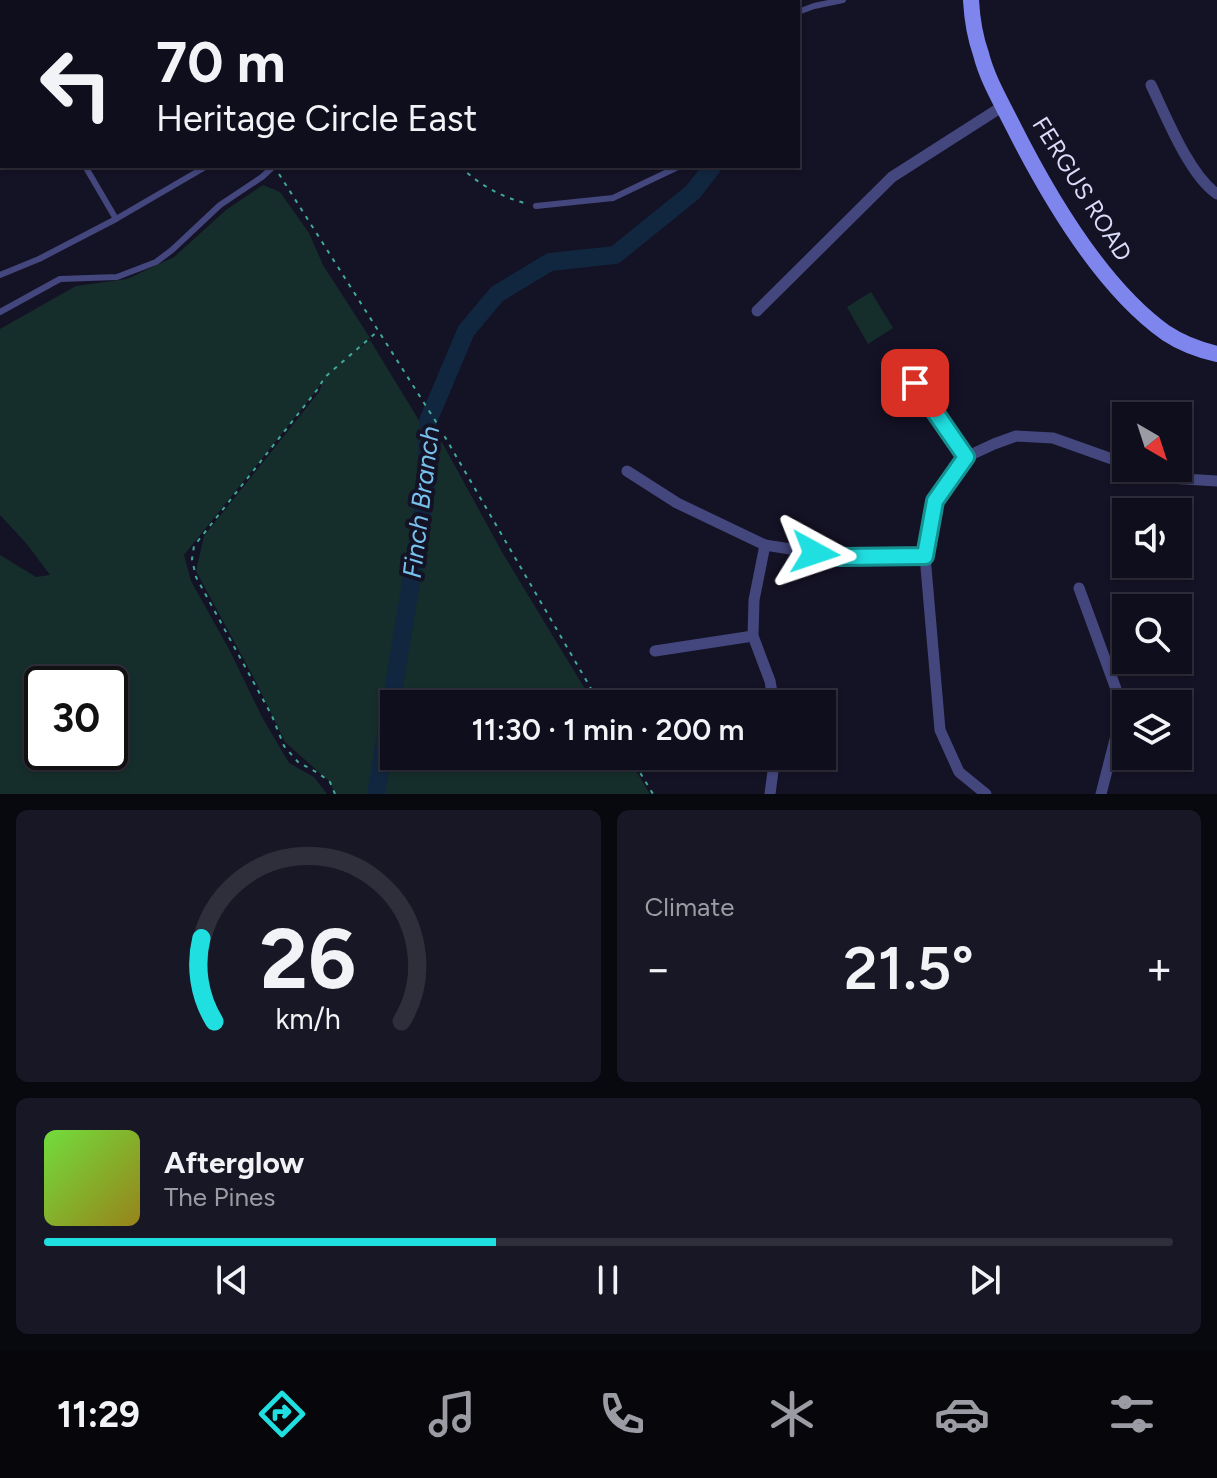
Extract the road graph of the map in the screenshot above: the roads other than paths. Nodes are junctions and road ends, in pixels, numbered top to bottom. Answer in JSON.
{"nodes":[{"id":1,"x":843,"y":0,"type":"edge"},
{"id":2,"x":971,"y":0,"type":"edge"},
{"id":3,"x":800,"y":11,"type":"edge"},
{"id":4,"x":1151,"y":85,"type":"dead end"},
{"id":5,"x":1003,"y":106,"type":"junction"},
{"id":6,"x":86,"y":168,"type":"edge"},
{"id":7,"x":204,"y":168,"type":"edge"},
{"id":8,"x":272,"y":168,"type":"edge"},
{"id":9,"x":676,"y":168,"type":"edge"},
{"id":10,"x":1217,"y":194,"type":"edge"},
{"id":11,"x":536,"y":206,"type":"road end"},
{"id":12,"x":116,"y":219,"type":"junction"},
{"id":13,"x":0,"y":275,"type":"edge"},
{"id":14,"x":757,"y":311,"type":"dead end"},
{"id":15,"x":0,"y":312,"type":"edge"},
{"id":16,"x":1217,"y":354,"type":"edge"},
{"id":17,"x":915,"y":383,"type":"dead end"},
{"id":18,"x":966,"y":457,"type":"junction"},
{"id":19,"x":1112,"y":459,"type":"edge"},
{"id":20,"x":627,"y":471,"type":"dead end"},
{"id":21,"x":1192,"y":479,"type":"edge"},
{"id":22,"x":1217,"y":481,"type":"edge"},
{"id":23,"x":765,"y":545,"type":"junction"},
{"id":24,"x":925,"y":556,"type":"junction"},
{"id":25,"x":1079,"y":588,"type":"dead end"},
{"id":26,"x":753,"y":636,"type":"junction"},
{"id":27,"x":655,"y":651,"type":"dead end"},
{"id":28,"x":772,"y":690,"type":"edge"},
{"id":29,"x":773,"y":770,"type":"edge"},
{"id":30,"x":770,"y":794,"type":"edge"},
{"id":31,"x":986,"y":794,"type":"edge"},
{"id":32,"x":1101,"y":794,"type":"edge"}],
"edges":[{"from":1,"to":3,"type":"lane"},
{"from":2,"to":5,"type":"street","name":"FERGUS ROAD"},
{"from":4,"to":10,"type":"street"},
{"from":5,"to":14,"type":"street"},
{"from":5,"to":16,"type":"street","name":"FERGUS ROAD"},
{"from":6,"to":12,"type":"lane"},
{"from":7,"to":12,"type":"lane"},
{"from":8,"to":15,"type":"lane"},
{"from":9,"to":11,"type":"lane"},
{"from":12,"to":13,"type":"lane"},
{"from":17,"to":18,"type":"street"},
{"from":18,"to":19,"type":"street"},
{"from":18,"to":24,"type":"street"},
{"from":20,"to":23,"type":"street"},
{"from":21,"to":22,"type":"street"},
{"from":23,"to":24,"type":"street"},
{"from":23,"to":26,"type":"street"},
{"from":24,"to":31,"type":"street"},
{"from":25,"to":32,"type":"street"},
{"from":26,"to":27,"type":"street"},
{"from":26,"to":28,"type":"street"},
{"from":29,"to":30,"type":"street"}]}
